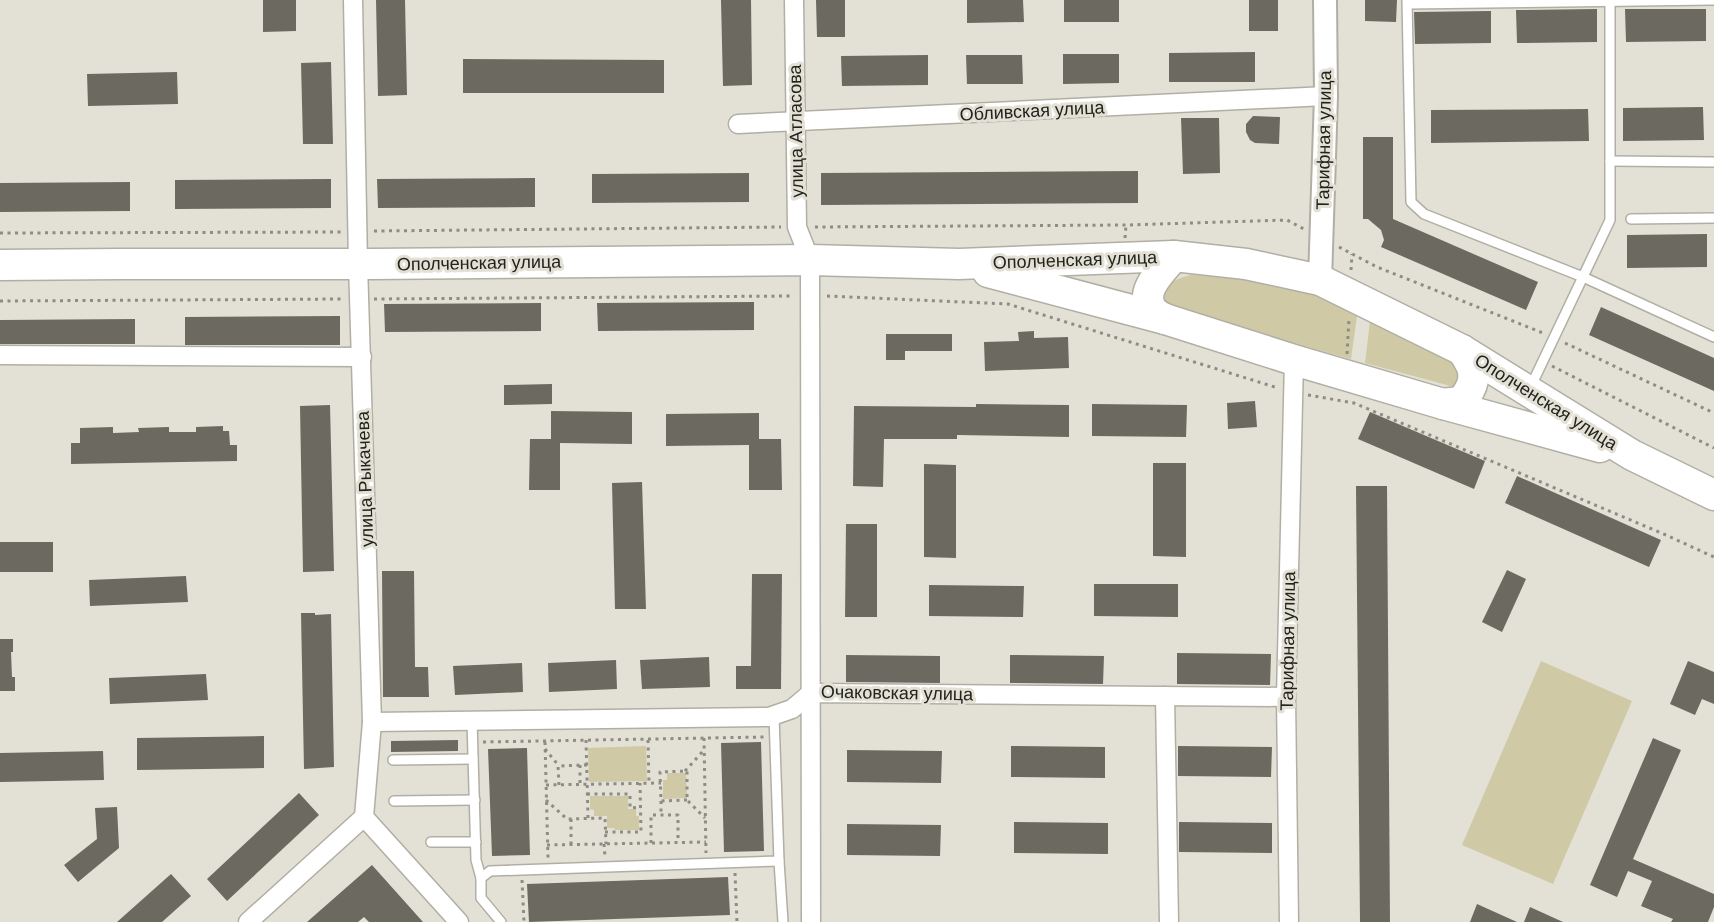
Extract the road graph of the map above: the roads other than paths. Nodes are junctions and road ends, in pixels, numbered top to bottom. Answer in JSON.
{"nodes":[{"id":1,"x":353,"y":0,"type":"edge"},
{"id":2,"x":794,"y":0,"type":"edge"},
{"id":3,"x":1325,"y":0,"type":"edge"},
{"id":4,"x":1714,"y":0,"type":"edge"},
{"id":5,"x":1610,"y":1,"type":"edge"},
{"id":6,"x":1408,"y":2,"type":"edge"},
{"id":7,"x":1326,"y":96,"type":"junction"},
{"id":8,"x":796,"y":122,"type":"junction"},
{"id":9,"x":738,"y":124,"type":"dead end"},
{"id":10,"x":1610,"y":161,"type":"junction"},
{"id":11,"x":1714,"y":162,"type":"edge"},
{"id":12,"x":1714,"y":218,"type":"edge"},
{"id":13,"x":1631,"y":219,"type":"dead end"},
{"id":14,"x":1174,"y":256,"type":"junction"},
{"id":15,"x":810,"y":260,"type":"junction"},
{"id":16,"x":358,"y":264,"type":"junction"},
{"id":17,"x":959,"y":264,"type":"junction"},
{"id":18,"x":0,"y":266,"type":"edge"},
{"id":19,"x":1583,"y":277,"type":"junction"},
{"id":20,"x":1320,"y":280,"type":"junction"},
{"id":21,"x":1165,"y":319,"type":"junction"},
{"id":22,"x":1714,"y":337,"type":"edge"},
{"id":23,"x":1462,"y":350,"type":"junction"},
{"id":24,"x":0,"y":355,"type":"edge"},
{"id":25,"x":362,"y":357,"type":"junction"},
{"id":26,"x":1294,"y":360,"type":"junction"},
{"id":27,"x":1528,"y":391,"type":"junction"},
{"id":28,"x":1443,"y":404,"type":"junction"},
{"id":29,"x":1632,"y":455,"type":"junction"},
{"id":30,"x":1714,"y":495,"type":"edge"},
{"id":31,"x":812,"y":693,"type":"junction"},
{"id":32,"x":1165,"y":696,"type":"junction"},
{"id":33,"x":1286,"y":697,"type":"junction"},
{"id":34,"x":774,"y":716,"type":"junction"},
{"id":35,"x":472,"y":720,"type":"junction"},
{"id":36,"x":372,"y":722,"type":"junction"},
{"id":37,"x":473,"y":759,"type":"junction"},
{"id":38,"x":393,"y":760,"type":"dead end"},
{"id":39,"x":475,"y":800,"type":"junction"},
{"id":40,"x":394,"y":801,"type":"dead end"},
{"id":41,"x":364,"y":817,"type":"junction"},
{"id":42,"x":431,"y":842,"type":"dead end"},
{"id":43,"x":476,"y":842,"type":"junction"},
{"id":44,"x":779,"y":861,"type":"junction"},
{"id":45,"x":481,"y":878,"type":"junction"},
{"id":46,"x":248,"y":922,"type":"edge"},
{"id":47,"x":459,"y":922,"type":"edge"},
{"id":48,"x":501,"y":922,"type":"edge"},
{"id":49,"x":783,"y":922,"type":"edge"},
{"id":50,"x":811,"y":922,"type":"edge"},
{"id":51,"x":1169,"y":922,"type":"edge"},
{"id":52,"x":1289,"y":922,"type":"edge"}],
"edges":[{"from":1,"to":16,"type":"street","name":"улица Рыкачева"},
{"from":2,"to":8,"type":"street","name":"улица Атласова"},
{"from":3,"to":7,"type":"street","name":"Тарифная улица"},
{"from":4,"to":5,"type":"lane"},
{"from":5,"to":6,"type":"lane"},
{"from":5,"to":10,"type":"lane"},
{"from":6,"to":19,"type":"lane"},
{"from":7,"to":8,"type":"street","name":"Обливская улица"},
{"from":7,"to":20,"type":"street","name":"Тарифная улица"},
{"from":8,"to":9,"type":"street","name":"Обливская улица"},
{"from":8,"to":15,"type":"street","name":"улица Атласова"},
{"from":10,"to":11,"type":"lane"},
{"from":10,"to":19,"type":"lane"},
{"from":12,"to":13,"type":"lane"},
{"from":14,"to":17,"type":"highway","name":"Ополченская улица"},
{"from":14,"to":20,"type":"highway","name":"Ополченская улица"},
{"from":14,"to":21,"type":"highway"},
{"from":15,"to":16,"type":"highway","name":"Ополченская улица"},
{"from":15,"to":17,"type":"highway","name":"Ополченская улица"},
{"from":15,"to":31,"type":"street"},
{"from":16,"to":18,"type":"highway","name":"Ополченская улица"},
{"from":16,"to":25,"type":"street","name":"улица Рыкачева"},
{"from":17,"to":21,"type":"highway","name":"Ополченская улица"},
{"from":19,"to":22,"type":"lane"},
{"from":19,"to":27,"type":"lane"},
{"from":20,"to":23,"type":"highway","name":"Ополченская улица"},
{"from":21,"to":26,"type":"highway","name":"Ополченская улица"},
{"from":23,"to":27,"type":"highway","name":"Ополченская улица"},
{"from":23,"to":28,"type":"highway"},
{"from":24,"to":25,"type":"street"},
{"from":25,"to":36,"type":"street","name":"улица Рыкачева"},
{"from":26,"to":28,"type":"highway","name":"Ополченская улица"},
{"from":26,"to":33,"type":"street","name":"Тарифная улица"},
{"from":27,"to":29,"type":"highway","name":"Ополченская улица"},
{"from":28,"to":29,"type":"highway","name":"Ополченская улица"},
{"from":29,"to":30,"type":"highway"},
{"from":31,"to":32,"type":"street","name":"Очаковская улица"},
{"from":31,"to":34,"type":"street","name":"Очаковская улица"},
{"from":31,"to":50,"type":"street"},
{"from":32,"to":33,"type":"street","name":"Очаковская улица"},
{"from":32,"to":51,"type":"street"},
{"from":33,"to":52,"type":"street","name":"Тарифная улица"},
{"from":34,"to":35,"type":"street","name":"Очаковская улица"},
{"from":34,"to":44,"type":"lane"},
{"from":35,"to":36,"type":"street","name":"Очаковская улица"},
{"from":35,"to":37,"type":"lane"},
{"from":36,"to":41,"type":"street","name":"улица Рыкачева"},
{"from":37,"to":38,"type":"lane"},
{"from":37,"to":39,"type":"lane"},
{"from":39,"to":40,"type":"lane"},
{"from":39,"to":43,"type":"lane"},
{"from":41,"to":46,"type":"street"},
{"from":41,"to":47,"type":"street"},
{"from":42,"to":43,"type":"lane"},
{"from":43,"to":45,"type":"lane"},
{"from":44,"to":45,"type":"lane"},
{"from":44,"to":49,"type":"lane"},
{"from":45,"to":48,"type":"lane"}]}
